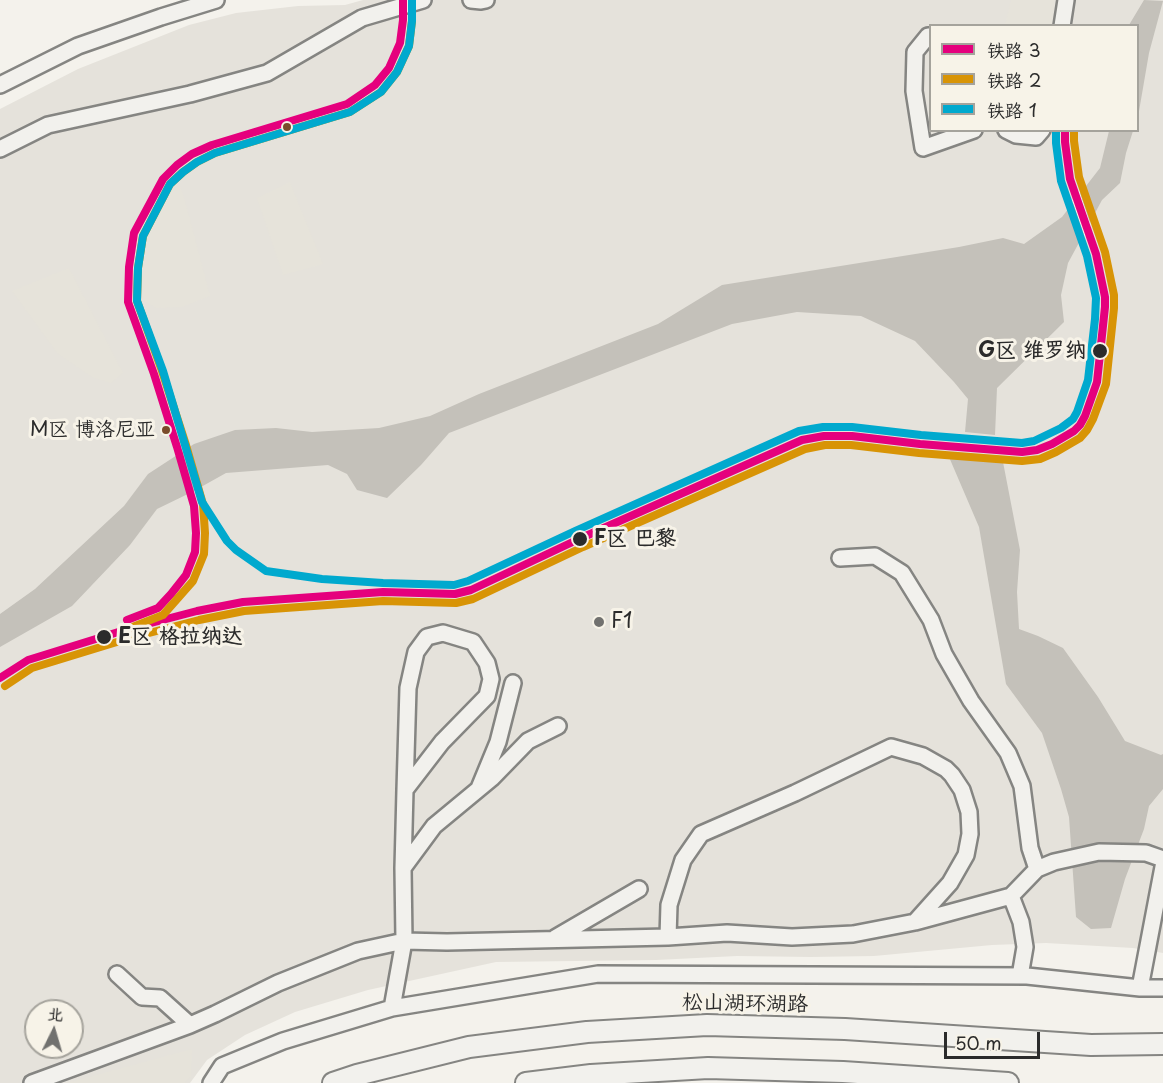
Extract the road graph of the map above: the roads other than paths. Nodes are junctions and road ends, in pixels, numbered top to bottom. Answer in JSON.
{"nodes":[{"id":1,"x":216,"y":0,"type":"edge"},
{"id":2,"x":423,"y":0,"type":"edge"},
{"id":3,"x":471,"y":0,"type":"edge"},
{"id":4,"x":486,"y":0,"type":"edge"},
{"id":5,"x":1066,"y":0,"type":"edge"},
{"id":6,"x":1062,"y":24,"type":"edge"},
{"id":7,"x":929,"y":36,"type":"edge"},
{"id":8,"x":0,"y":85,"type":"edge"},
{"id":9,"x":968,"y":132,"type":"edge"},
{"id":10,"x":1010,"y":132,"type":"edge"},
{"id":11,"x":1040,"y":132,"type":"edge"},
{"id":12,"x":0,"y":149,"type":"edge"},
{"id":13,"x":840,"y":558,"type":"dead end"},
{"id":14,"x":513,"y":682,"type":"dead end"},
{"id":15,"x":558,"y":726,"type":"dead end"},
{"id":16,"x":405,"y":790,"type":"junction"},
{"id":17,"x":477,"y":790,"type":"junction"},
{"id":18,"x":1163,"y":859,"type":"edge"},
{"id":19,"x":1163,"y":867,"type":"edge"},
{"id":20,"x":403,"y":868,"type":"junction"},
{"id":21,"x":1037,"y":869,"type":"junction"},
{"id":22,"x":639,"y":889,"type":"dead end"},
{"id":23,"x":1011,"y":896,"type":"junction"},
{"id":24,"x":915,"y":922,"type":"junction"},
{"id":25,"x":668,"y":937,"type":"junction"},
{"id":26,"x":552,"y":939,"type":"junction"},
{"id":27,"x":404,"y":941,"type":"junction"},
{"id":28,"x":117,"y":974,"type":"dead end"},
{"id":29,"x":1020,"y":976,"type":"junction"},
{"id":30,"x":1140,"y":988,"type":"junction"},
{"id":31,"x":1163,"y":988,"type":"edge"},
{"id":32,"x":392,"y":1008,"type":"junction"},
{"id":33,"x":190,"y":1025,"type":"junction"},
{"id":34,"x":1163,"y":1044,"type":"edge"},
{"id":35,"x":32,"y":1083,"type":"edge"},
{"id":36,"x":211,"y":1083,"type":"edge"},
{"id":37,"x":333,"y":1083,"type":"edge"},
{"id":38,"x":526,"y":1083,"type":"edge"},
{"id":39,"x":1008,"y":1083,"type":"edge"}],
"edges":[{"from":1,"to":8,"type":"street"},
{"from":2,"to":12,"type":"street"},
{"from":3,"to":4,"type":"street"},
{"from":5,"to":6,"type":"street"},
{"from":7,"to":9,"type":"street"},
{"from":10,"to":11,"type":"street"},
{"from":13,"to":21,"type":"street"},
{"from":14,"to":17,"type":"street"},
{"from":15,"to":17,"type":"street"},
{"from":16,"to":16,"type":"street"},
{"from":16,"to":20,"type":"street"},
{"from":17,"to":20,"type":"street"},
{"from":18,"to":21,"type":"street"},
{"from":19,"to":30,"type":"street"},
{"from":20,"to":27,"type":"street"},
{"from":21,"to":23,"type":"street"},
{"from":22,"to":26,"type":"street"},
{"from":23,"to":24,"type":"street"},
{"from":23,"to":29,"type":"street"},
{"from":24,"to":25,"type":"street"},
{"from":24,"to":25,"type":"street"},
{"from":25,"to":26,"type":"street"},
{"from":26,"to":27,"type":"street"},
{"from":27,"to":32,"type":"street"},
{"from":27,"to":33,"type":"street"},
{"from":28,"to":33,"type":"street"},
{"from":29,"to":30,"type":"street"},
{"from":29,"to":32,"type":"street"},
{"from":30,"to":31,"type":"street"},
{"from":32,"to":36,"type":"street"},
{"from":33,"to":35,"type":"street"},
{"from":34,"to":37,"type":"main road","name":"松山湖环湖路"},
{"from":38,"to":39,"type":"main road"}]}
